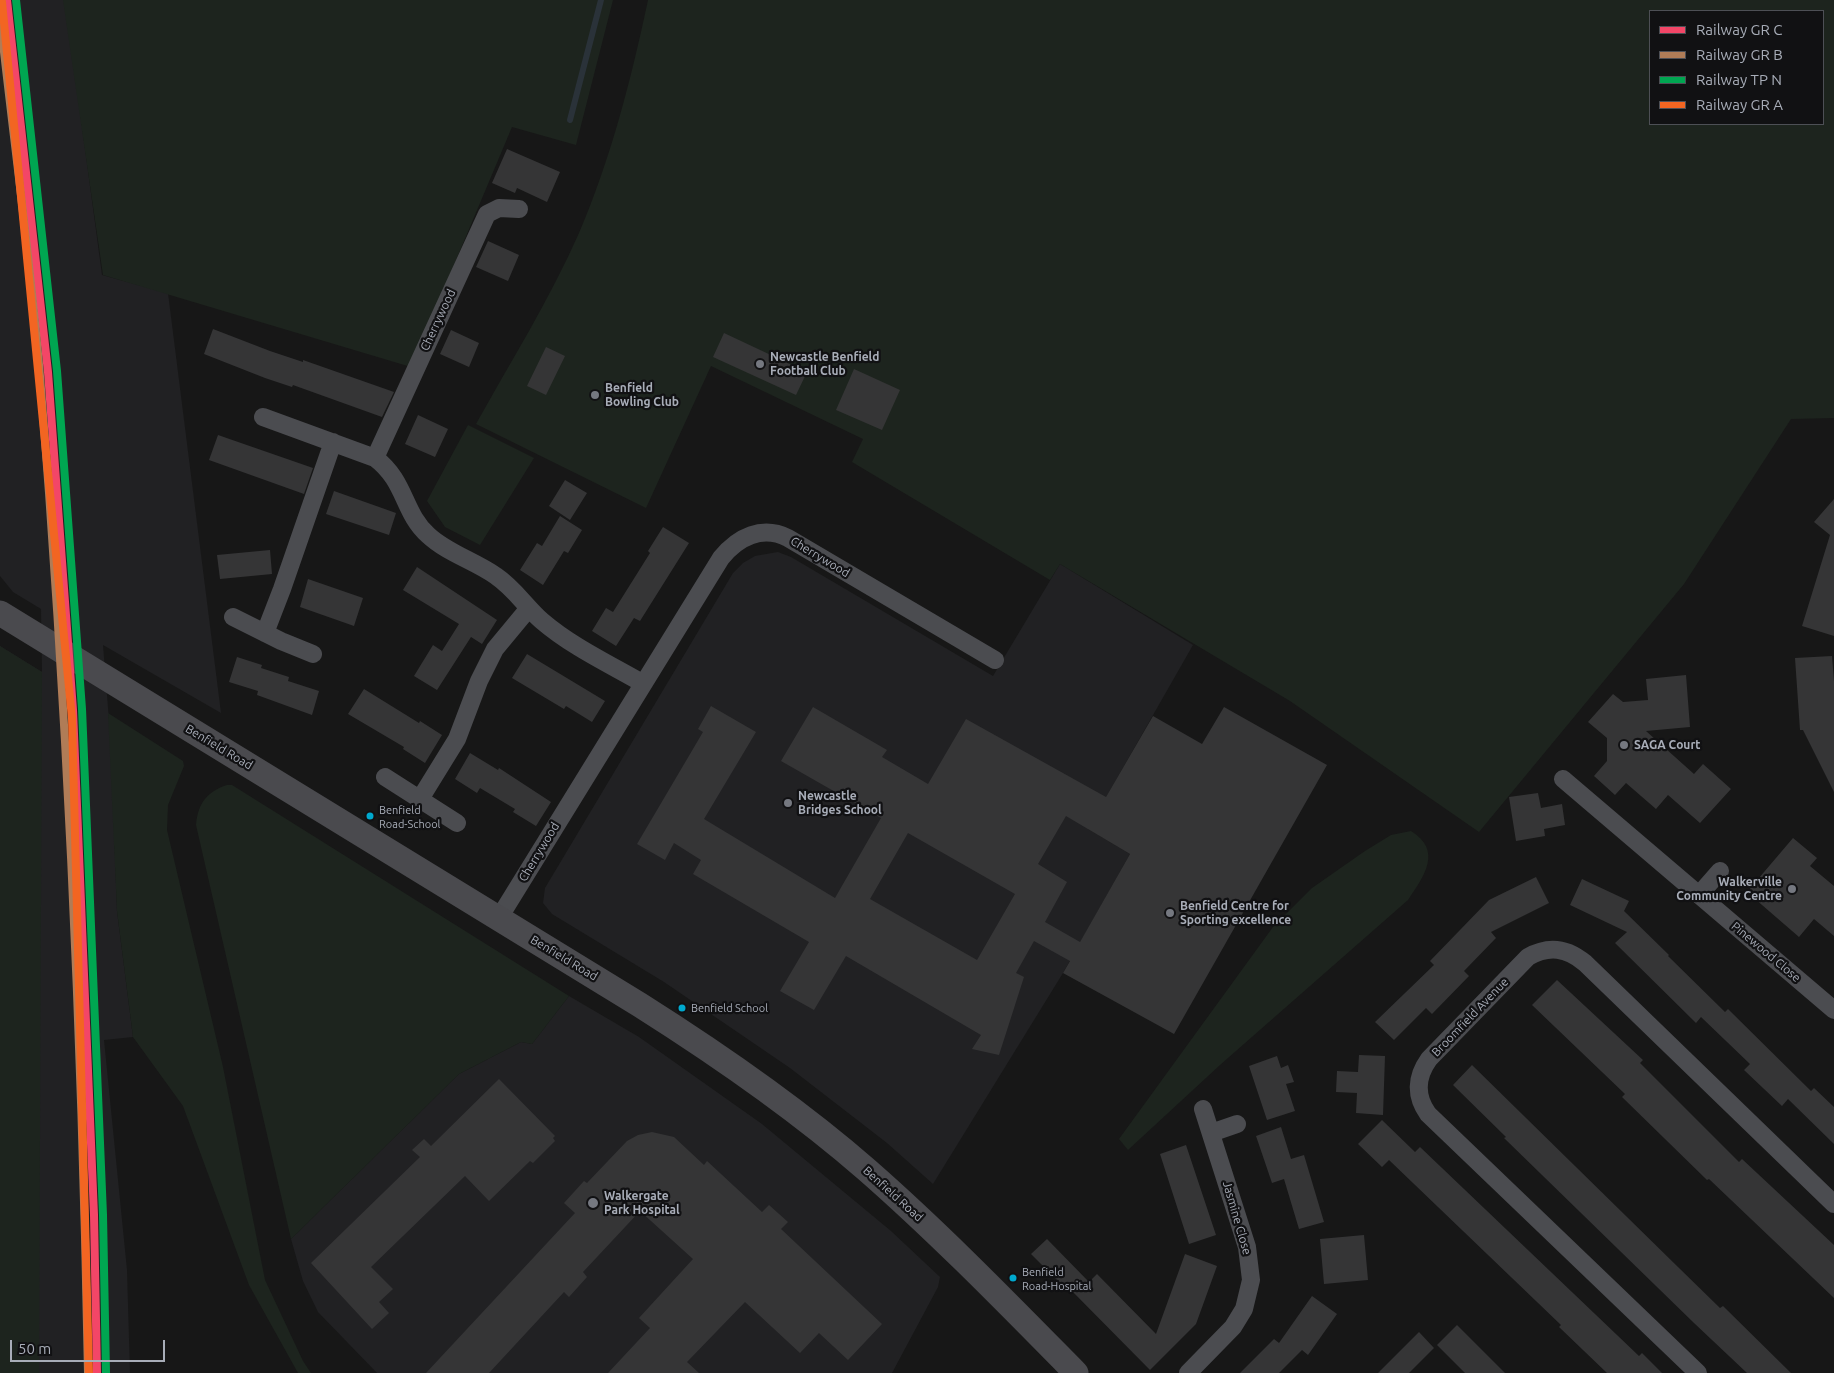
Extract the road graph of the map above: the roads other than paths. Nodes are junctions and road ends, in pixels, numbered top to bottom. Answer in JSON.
{"nodes":[{"id":1,"x":519,"y":209,"type":"dead end"},
{"id":2,"x":263,"y":417,"type":"dead end"},
{"id":3,"x":333,"y":442,"type":"junction"},
{"id":4,"x":375,"y":458,"type":"junction"},
{"id":5,"x":529,"y":608,"type":"junction"},
{"id":6,"x":0,"y":613,"type":"edge"},
{"id":7,"x":233,"y":617,"type":"dead end"},
{"id":8,"x":265,"y":633,"type":"junction"},
{"id":9,"x":313,"y":654,"type":"dead end"},
{"id":10,"x":995,"y":660,"type":"dead end"},
{"id":11,"x":642,"y":683,"type":"junction"},
{"id":12,"x":385,"y":778,"type":"dead end"},
{"id":13,"x":1563,"y":779,"type":"dead end"},
{"id":14,"x":420,"y":799,"type":"junction"},
{"id":15,"x":457,"y":823,"type":"dead end"},
{"id":16,"x":1720,"y":871,"type":"dead end"},
{"id":17,"x":1698,"y":894,"type":"junction"},
{"id":18,"x":499,"y":918,"type":"junction"},
{"id":19,"x":1834,"y":1010,"type":"edge"},
{"id":20,"x":1203,"y":1109,"type":"dead end"},
{"id":21,"x":1237,"y":1124,"type":"dead end"},
{"id":22,"x":1211,"y":1133,"type":"junction"},
{"id":23,"x":1834,"y":1204,"type":"edge"},
{"id":24,"x":1076,"y":1373,"type":"edge"},
{"id":25,"x":1188,"y":1373,"type":"edge"},
{"id":26,"x":1698,"y":1373,"type":"edge"}],
"edges":[{"from":1,"to":4,"type":"street","name":"Cherrywood"},
{"from":2,"to":3,"type":"street"},
{"from":3,"to":4,"type":"street"},
{"from":3,"to":8,"type":"street"},
{"from":4,"to":5,"type":"street"},
{"from":5,"to":11,"type":"street"},
{"from":5,"to":14,"type":"street"},
{"from":6,"to":18,"type":"street","name":"Benfield Road"},
{"from":7,"to":8,"type":"street"},
{"from":8,"to":9,"type":"street"},
{"from":10,"to":11,"type":"street","name":"Cherrywood"},
{"from":11,"to":18,"type":"street","name":"Cherrywood"},
{"from":12,"to":14,"type":"street"},
{"from":13,"to":17,"type":"street","name":"Pinewood Close"},
{"from":14,"to":15,"type":"street"},
{"from":16,"to":17,"type":"street"},
{"from":17,"to":19,"type":"street","name":"Pinewood Close"},
{"from":18,"to":24,"type":"street","name":"Benfield Road"},
{"from":20,"to":22,"type":"street","name":"Jasmine Close"},
{"from":21,"to":22,"type":"street"},
{"from":22,"to":25,"type":"street","name":"Jasmine Close"},
{"from":23,"to":26,"type":"street","name":"Broomfield Avenue"}]}
